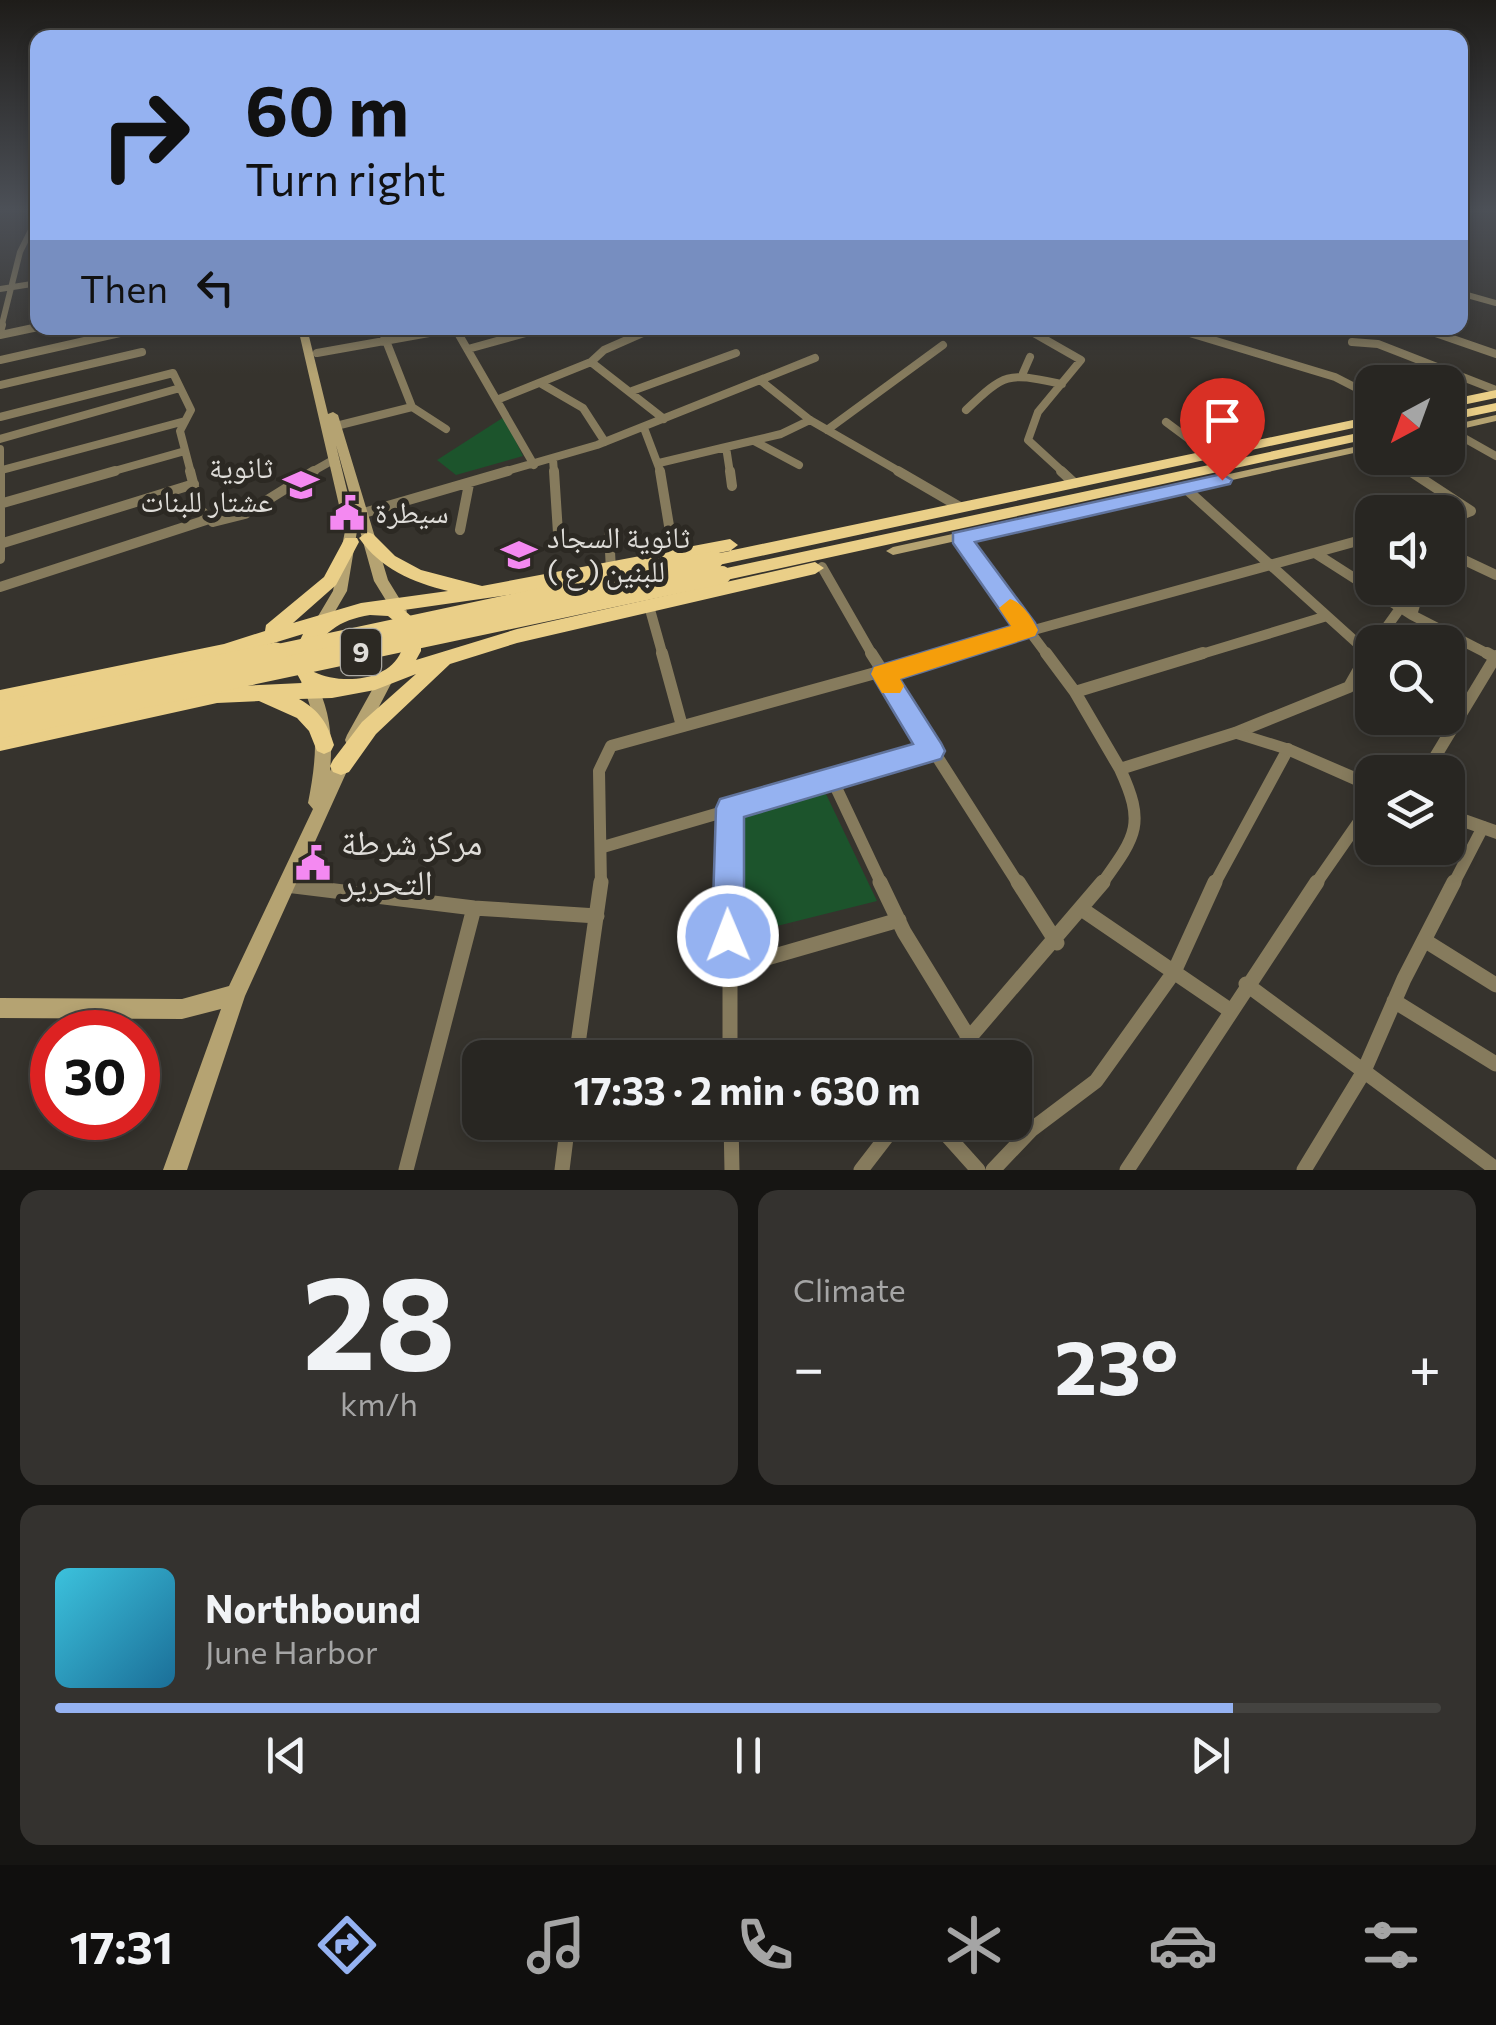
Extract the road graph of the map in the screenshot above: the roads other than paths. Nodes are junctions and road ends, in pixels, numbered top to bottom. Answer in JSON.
{"nodes":[{"id":1,"x":16,"y":266,"type":"joint"},
{"id":2,"x":0,"y":268,"type":"edge"},
{"id":3,"x":30,"y":284,"type":"edge"},
{"id":4,"x":10,"y":288,"type":"junction"},
{"id":5,"x":0,"y":290,"type":"edge"},
{"id":6,"x":1468,"y":295,"type":"edge"},
{"id":7,"x":1496,"y":303,"type":"edge"},
{"id":8,"x":3,"y":310,"type":"edge"},
{"id":9,"x":30,"y":329,"type":"edge"},
{"id":10,"x":0,"y":333,"type":"edge"},
{"id":11,"x":111,"y":335,"type":"edge"},
{"id":12,"x":304,"y":335,"type":"edge"},
{"id":13,"x":312,"y":335,"type":"edge"},
{"id":14,"x":384,"y":335,"type":"edge"},
{"id":15,"x":415,"y":335,"type":"edge"},
{"id":16,"x":460,"y":335,"type":"edge"},
{"id":17,"x":526,"y":335,"type":"edge"},
{"id":18,"x":638,"y":335,"type":"edge"},
{"id":19,"x":1037,"y":335,"type":"edge"},
{"id":20,"x":1196,"y":335,"type":"edge"},
{"id":21,"x":1441,"y":335,"type":"edge"},
{"id":22,"x":386,"y":340,"type":"junction"},
{"id":23,"x":1352,"y":342,"type":"dead end"},
{"id":24,"x":943,"y":344,"type":"dead end"},
{"id":25,"x":468,"y":349,"type":"junction"},
{"id":26,"x":142,"y":352,"type":"dead end"},
{"id":27,"x":316,"y":353,"type":"junction"},
{"id":28,"x":736,"y":353,"type":"dead end"},
{"id":29,"x":1496,"y":354,"type":"edge"},
{"id":30,"x":1030,"y":357,"type":"dead end"},
{"id":31,"x":814,"y":358,"type":"dead end"},
{"id":32,"x":0,"y":360,"type":"edge"},
{"id":33,"x":592,"y":362,"type":"junction"},
{"id":34,"x":1023,"y":373,"type":"junction"},
{"id":35,"x":760,"y":380,"type":"junction"},
{"id":36,"x":540,"y":383,"type":"junction"},
{"id":37,"x":1062,"y":384,"type":"junction"},
{"id":38,"x":0,"y":386,"type":"edge"},
{"id":39,"x":1355,"y":387,"type":"edge"},
{"id":40,"x":180,"y":388,"type":"junction"},
{"id":41,"x":632,"y":391,"type":"junction"},
{"id":42,"x":1496,"y":392,"type":"edge"},
{"id":43,"x":499,"y":399,"type":"junction"},
{"id":44,"x":1465,"y":400,"type":"edge"},
{"id":45,"x":412,"y":407,"type":"junction"},
{"id":46,"x":966,"y":410,"type":"dead end"},
{"id":47,"x":0,"y":417,"type":"edge"},
{"id":48,"x":1465,"y":417,"type":"edge"},
{"id":49,"x":1494,"y":417,"type":"edge"},
{"id":50,"x":664,"y":418,"type":"junction"},
{"id":51,"x":810,"y":420,"type":"junction"},
{"id":52,"x":185,"y":421,"type":"junction"},
{"id":53,"x":1166,"y":422,"type":"dead end"},
{"id":54,"x":1355,"y":424,"type":"edge"},
{"id":55,"x":1465,"y":425,"type":"edge"},
{"id":56,"x":336,"y":426,"type":"junction"},
{"id":57,"x":644,"y":428,"type":"junction"},
{"id":58,"x":446,"y":429,"type":"dead end"},
{"id":59,"x":828,"y":430,"type":"junction"},
{"id":60,"x":1355,"y":438,"type":"edge"},
{"id":61,"x":0,"y":439,"type":"edge"},
{"id":62,"x":1465,"y":439,"type":"edge"},
{"id":63,"x":754,"y":441,"type":"junction"},
{"id":64,"x":605,"y":442,"type":"junction"},
{"id":65,"x":726,"y":448,"type":"junction"},
{"id":66,"x":0,"y":449,"type":"edge"},
{"id":67,"x":1355,"y":450,"type":"edge"},
{"id":68,"x":184,"y":451,"type":"junction"},
{"id":69,"x":1209,"y":454,"type":"junction"},
{"id":70,"x":1496,"y":456,"type":"edge"},
{"id":71,"x":553,"y":458,"type":"junction"},
{"id":72,"x":333,"y":460,"type":"junction"},
{"id":73,"x":659,"y":463,"type":"junction"},
{"id":74,"x":534,"y":465,"type":"junction"},
{"id":75,"x":799,"y":465,"type":"dead end"},
{"id":76,"x":2,"y":470,"type":"edge"},
{"id":77,"x":1417,"y":475,"type":"edge"},
{"id":78,"x":1097,"y":478,"type":"junction"},
{"id":79,"x":194,"y":484,"type":"junction"},
{"id":80,"x":469,"y":484,"type":"junction"},
{"id":81,"x":732,"y":486,"type":"dead end"},
{"id":82,"x":1185,"y":488,"type":"junction"},
{"id":83,"x":1071,"y":489,"type":"junction"},
{"id":84,"x":1110,"y":491,"type":"junction"},
{"id":85,"x":1447,"y":495,"type":"edge"},
{"id":86,"x":2,"y":503,"type":"junction"},
{"id":87,"x":355,"y":516,"type":"junction"},
{"id":88,"x":206,"y":520,"type":"junction"},
{"id":89,"x":959,"y":520,"type":"junction"},
{"id":90,"x":460,"y":530,"type":"dead end"},
{"id":91,"x":610,"y":531,"type":"dead end"},
{"id":92,"x":558,"y":532,"type":"dead end"},
{"id":93,"x":359,"y":540,"type":"junction"},
{"id":94,"x":1355,"y":541,"type":"edge"},
{"id":95,"x":0,"y":544,"type":"edge"},
{"id":96,"x":1315,"y":552,"type":"junction"},
{"id":97,"x":674,"y":556,"type":"junction"},
{"id":98,"x":0,"y":558,"type":"edge"},
{"id":99,"x":1465,"y":560,"type":"edge"},
{"id":100,"x":1271,"y":564,"type":"junction"},
{"id":101,"x":822,"y":566,"type":"junction"},
{"id":102,"x":718,"y":568,"type":"junction"},
{"id":103,"x":611,"y":570,"type":"junction"},
{"id":104,"x":1496,"y":575,"type":"edge"},
{"id":105,"x":0,"y":587,"type":"edge"},
{"id":106,"x":515,"y":588,"type":"junction"},
{"id":107,"x":1415,"y":605,"type":"edge"},
{"id":108,"x":649,"y":606,"type":"junction"},
{"id":109,"x":1401,"y":607,"type":"junction"},
{"id":110,"x":402,"y":613,"type":"junction"},
{"id":111,"x":1412,"y":614,"type":"junction"},
{"id":112,"x":1327,"y":616,"type":"junction"},
{"id":113,"x":1389,"y":625,"type":"edge"},
{"id":114,"x":318,"y":628,"type":"junction"},
{"id":115,"x":1026,"y":630,"type":"junction"},
{"id":116,"x":1355,"y":637,"type":"edge"},
{"id":117,"x":224,"y":650,"type":"junction"},
{"id":118,"x":469,"y":650,"type":"junction"},
{"id":119,"x":1496,"y":657,"type":"edge"},
{"id":120,"x":883,"y":674,"type":"junction"},
{"id":121,"x":387,"y":676,"type":"junction"},
{"id":122,"x":1355,"y":677,"type":"edge"},
{"id":123,"x":317,"y":685,"type":"junction"},
{"id":124,"x":1076,"y":692,"type":"junction"},
{"id":125,"x":212,"y":696,"type":"junction"},
{"id":126,"x":0,"y":698,"type":"edge"},
{"id":127,"x":0,"y":712,"type":"edge"},
{"id":128,"x":682,"y":726,"type":"junction"},
{"id":129,"x":0,"y":728,"type":"edge"},
{"id":130,"x":1236,"y":733,"type":"junction"},
{"id":131,"x":0,"y":742,"type":"edge"},
{"id":132,"x":324,"y":745,"type":"junction"},
{"id":133,"x":1288,"y":749,"type":"junction"},
{"id":134,"x":931,"y":751,"type":"junction"},
{"id":135,"x":1436,"y":755,"type":"edge"},
{"id":136,"x":341,"y":766,"type":"junction"},
{"id":137,"x":1120,"y":769,"type":"junction"},
{"id":138,"x":832,"y":779,"type":"junction"},
{"id":139,"x":1355,"y":779,"type":"edge"},
{"id":140,"x":730,"y":808,"type":"junction"},
{"id":141,"x":1465,"y":821,"type":"edge"},
{"id":142,"x":1355,"y":827,"type":"edge"},
{"id":143,"x":312,"y":828,"type":"junction"},
{"id":144,"x":1490,"y":829,"type":"edge"},
{"id":145,"x":603,"y":847,"type":"junction"},
{"id":146,"x":286,"y":886,"type":"junction"},
{"id":147,"x":474,"y":908,"type":"junction"},
{"id":148,"x":1084,"y":910,"type":"junction"},
{"id":149,"x":597,"y":916,"type":"junction"},
{"id":150,"x":899,"y":920,"type":"junction"},
{"id":151,"x":1424,"y":940,"type":"junction"},
{"id":152,"x":1056,"y":943,"type":"junction"},
{"id":153,"x":729,"y":969,"type":"junction"},
{"id":154,"x":1174,"y":972,"type":"junction"},
{"id":155,"x":1246,"y":984,"type":"junction"},
{"id":156,"x":1496,"y":985,"type":"edge"},
{"id":157,"x":236,"y":994,"type":"junction"},
{"id":158,"x":1394,"y":1001,"type":"junction"},
{"id":159,"x":0,"y":1008,"type":"edge"},
{"id":160,"x":1231,"y":1011,"type":"junction"},
{"id":161,"x":969,"y":1038,"type":"joint"},
{"id":162,"x":579,"y":1040,"type":"edge"},
{"id":163,"x":730,"y":1040,"type":"edge"},
{"id":164,"x":1496,"y":1064,"type":"edge"},
{"id":165,"x":1363,"y":1072,"type":"junction"},
{"id":166,"x":566,"y":1140,"type":"edge"},
{"id":167,"x":731,"y":1140,"type":"edge"},
{"id":168,"x":884,"y":1140,"type":"edge"},
{"id":169,"x":951,"y":1140,"type":"edge"},
{"id":170,"x":1496,"y":1169,"type":"edge"},
{"id":171,"x":175,"y":1170,"type":"edge"},
{"id":172,"x":406,"y":1170,"type":"edge"},
{"id":173,"x":562,"y":1170,"type":"edge"},
{"id":174,"x":732,"y":1170,"type":"edge"},
{"id":175,"x":861,"y":1170,"type":"edge"},
{"id":176,"x":978,"y":1170,"type":"edge"},
{"id":177,"x":993,"y":1170,"type":"edge"},
{"id":178,"x":1127,"y":1170,"type":"edge"},
{"id":179,"x":1304,"y":1170,"type":"edge"}],
"edges":[{"from":1,"to":2,"type":"street"},
{"from":1,"to":4,"type":"street"},
{"from":3,"to":4,"type":"street"},
{"from":4,"to":5,"type":"street"},
{"from":4,"to":8,"type":"street"},
{"from":6,"to":7,"type":"street"},
{"from":8,"to":10,"type":"street"},
{"from":9,"to":10,"type":"street"},
{"from":11,"to":32,"type":"street"},
{"from":12,"to":72,"type":"main road"},
{"from":13,"to":27,"type":"main road"},
{"from":14,"to":22,"type":"street"},
{"from":15,"to":22,"type":"street"},
{"from":16,"to":25,"type":"street"},
{"from":17,"to":25,"type":"street"},
{"from":18,"to":33,"type":"street"},
{"from":19,"to":37,"type":"street"},
{"from":20,"to":39,"type":"street"},
{"from":21,"to":29,"type":"street"},
{"from":22,"to":27,"type":"street"},
{"from":22,"to":45,"type":"street"},
{"from":23,"to":42,"type":"street"},
{"from":24,"to":59,"type":"street"},
{"from":25,"to":43,"type":"street"},
{"from":26,"to":38,"type":"street"},
{"from":27,"to":56,"type":"main road"},
{"from":28,"to":41,"type":"street"},
{"from":30,"to":34,"type":"street"},
{"from":31,"to":35,"type":"street"},
{"from":33,"to":36,"type":"street"},
{"from":33,"to":41,"type":"street"},
{"from":34,"to":37,"type":"street"},
{"from":34,"to":46,"type":"street"},
{"from":35,"to":50,"type":"street"},
{"from":35,"to":51,"type":"street"},
{"from":36,"to":43,"type":"street"},
{"from":36,"to":64,"type":"street"},
{"from":37,"to":83,"type":"street"},
{"from":40,"to":47,"type":"street"},
{"from":40,"to":52,"type":"street"},
{"from":40,"to":61,"type":"street"},
{"from":41,"to":50,"type":"street"},
{"from":42,"to":44,"type":"highway"},
{"from":43,"to":74,"type":"street"},
{"from":45,"to":56,"type":"street"},
{"from":45,"to":58,"type":"street"},
{"from":48,"to":49,"type":"highway"},
{"from":49,"to":55,"type":"main road"},
{"from":50,"to":57,"type":"street"},
{"from":51,"to":59,"type":"street"},
{"from":51,"to":63,"type":"street"},
{"from":52,"to":68,"type":"street"},
{"from":52,"to":76,"type":"street"},
{"from":53,"to":69,"type":"street"},
{"from":54,"to":69,"type":"highway","number":"9"},
{"from":56,"to":87,"type":"main road"},
{"from":57,"to":64,"type":"street"},
{"from":57,"to":73,"type":"street"},
{"from":59,"to":89,"type":"street"},
{"from":60,"to":84,"type":"highway","number":"9"},
{"from":62,"to":70,"type":"street"},
{"from":63,"to":65,"type":"street"},
{"from":63,"to":75,"type":"street"},
{"from":64,"to":71,"type":"street"},
{"from":65,"to":73,"type":"street"},
{"from":65,"to":81,"type":"street"},
{"from":66,"to":76,"type":"street"},
{"from":67,"to":82,"type":"main road"},
{"from":68,"to":79,"type":"street"},
{"from":68,"to":86,"type":"street"},
{"from":69,"to":78,"type":"highway","number":"9"},
{"from":71,"to":74,"type":"street"},
{"from":71,"to":92,"type":"street"},
{"from":72,"to":87,"type":"main road"},
{"from":72,"to":88,"type":"street"},
{"from":73,"to":97,"type":"street"},
{"from":74,"to":80,"type":"street"},
{"from":76,"to":86,"type":"street"},
{"from":77,"to":85,"type":"street"},
{"from":78,"to":83,"type":"highway","number":"9"},
{"from":78,"to":84,"type":"highway"},
{"from":79,"to":88,"type":"street"},
{"from":79,"to":95,"type":"street"},
{"from":80,"to":87,"type":"street"},
{"from":80,"to":90,"type":"street"},
{"from":82,"to":89,"type":"main road"},
{"from":82,"to":100,"type":"street"},
{"from":83,"to":84,"type":"highway","number":"9"},
{"from":83,"to":89,"type":"highway","number":"9"},
{"from":86,"to":95,"type":"street"},
{"from":87,"to":93,"type":"main road"},
{"from":88,"to":105,"type":"street"},
{"from":89,"to":97,"type":"highway","number":"9"},
{"from":89,"to":101,"type":"highway","number":"9"},
{"from":89,"to":102,"type":"highway","number":"9"},
{"from":89,"to":115,"type":"street"},
{"from":91,"to":103,"type":"street"},
{"from":93,"to":106,"type":"highway"},
{"from":93,"to":110,"type":"main road"},
{"from":93,"to":114,"type":"main road"},
{"from":93,"to":117,"type":"highway"},
{"from":94,"to":96,"type":"street"},
{"from":95,"to":98,"type":"street"},
{"from":96,"to":100,"type":"street"},
{"from":96,"to":109,"type":"street"},
{"from":97,"to":103,"type":"highway","number":"9"},
{"from":99,"to":104,"type":"street"},
{"from":100,"to":112,"type":"street"},
{"from":100,"to":115,"type":"street"},
{"from":101,"to":108,"type":"highway","number":"9"},
{"from":101,"to":120,"type":"street"},
{"from":102,"to":127,"type":"highway","number":"9","bridge":true},
{"from":102,"to":129,"type":"highway","number":"9","bridge":true},
{"from":103,"to":106,"type":"highway","number":"9"},
{"from":106,"to":110,"type":"highway","number":"9"},
{"from":107,"to":111,"type":"street"},
{"from":108,"to":118,"type":"highway","number":"9"},
{"from":108,"to":128,"type":"street"},
{"from":109,"to":111,"type":"street"},
{"from":109,"to":113,"type":"street"},
{"from":110,"to":114,"type":"highway","number":"9"},
{"from":110,"to":121,"type":"highway","number":"9"},
{"from":111,"to":119,"type":"street"},
{"from":112,"to":116,"type":"street"},
{"from":112,"to":124,"type":"street"},
{"from":114,"to":117,"type":"highway","number":"9"},
{"from":114,"to":123,"type":"highway","number":"9"},
{"from":115,"to":120,"type":"street"},
{"from":115,"to":124,"type":"street"},
{"from":117,"to":126,"type":"highway","number":"9"},
{"from":118,"to":121,"type":"highway","number":"9"},
{"from":118,"to":136,"type":"highway"},
{"from":119,"to":135,"type":"street"},
{"from":120,"to":128,"type":"street"},
{"from":120,"to":134,"type":"street"},
{"from":121,"to":123,"type":"highway","number":"9"},
{"from":121,"to":136,"type":"main road"},
{"from":122,"to":130,"type":"street"},
{"from":123,"to":125,"type":"highway","number":"9"},
{"from":123,"to":132,"type":"main road"},
{"from":124,"to":137,"type":"street"},
{"from":125,"to":131,"type":"highway","number":"9"},
{"from":125,"to":132,"type":"highway"},
{"from":128,"to":145,"type":"street"},
{"from":130,"to":133,"type":"street"},
{"from":130,"to":137,"type":"street"},
{"from":132,"to":143,"type":"main road"},
{"from":133,"to":139,"type":"street"},
{"from":133,"to":154,"type":"street"},
{"from":134,"to":138,"type":"street"},
{"from":134,"to":152,"type":"street"},
{"from":136,"to":143,"type":"main road"},
{"from":137,"to":148,"type":"street"},
{"from":138,"to":140,"type":"street"},
{"from":138,"to":150,"type":"street"},
{"from":140,"to":145,"type":"street"},
{"from":140,"to":153,"type":"street"},
{"from":141,"to":144,"type":"street"},
{"from":142,"to":155,"type":"street"},
{"from":143,"to":146,"type":"main road"},
{"from":144,"to":151,"type":"street"},
{"from":145,"to":149,"type":"street"},
{"from":146,"to":147,"type":"street"},
{"from":146,"to":157,"type":"main road"},
{"from":147,"to":149,"type":"street"},
{"from":147,"to":172,"type":"street"},
{"from":148,"to":152,"type":"street"},
{"from":148,"to":154,"type":"street"},
{"from":149,"to":162,"type":"street"},
{"from":150,"to":153,"type":"street"},
{"from":150,"to":161,"type":"street"},
{"from":151,"to":156,"type":"street"},
{"from":151,"to":158,"type":"street"},
{"from":152,"to":161,"type":"street"},
{"from":153,"to":163,"type":"street"},
{"from":154,"to":160,"type":"street"},
{"from":154,"to":177,"type":"street"},
{"from":155,"to":160,"type":"street"},
{"from":155,"to":165,"type":"street"},
{"from":157,"to":159,"type":"main road"},
{"from":157,"to":171,"type":"main road"},
{"from":158,"to":164,"type":"street"},
{"from":158,"to":165,"type":"street"},
{"from":160,"to":178,"type":"street"},
{"from":165,"to":170,"type":"street"},
{"from":165,"to":179,"type":"street"},
{"from":166,"to":173,"type":"street"},
{"from":167,"to":174,"type":"street"},
{"from":168,"to":175,"type":"street"},
{"from":169,"to":176,"type":"street"}]}
